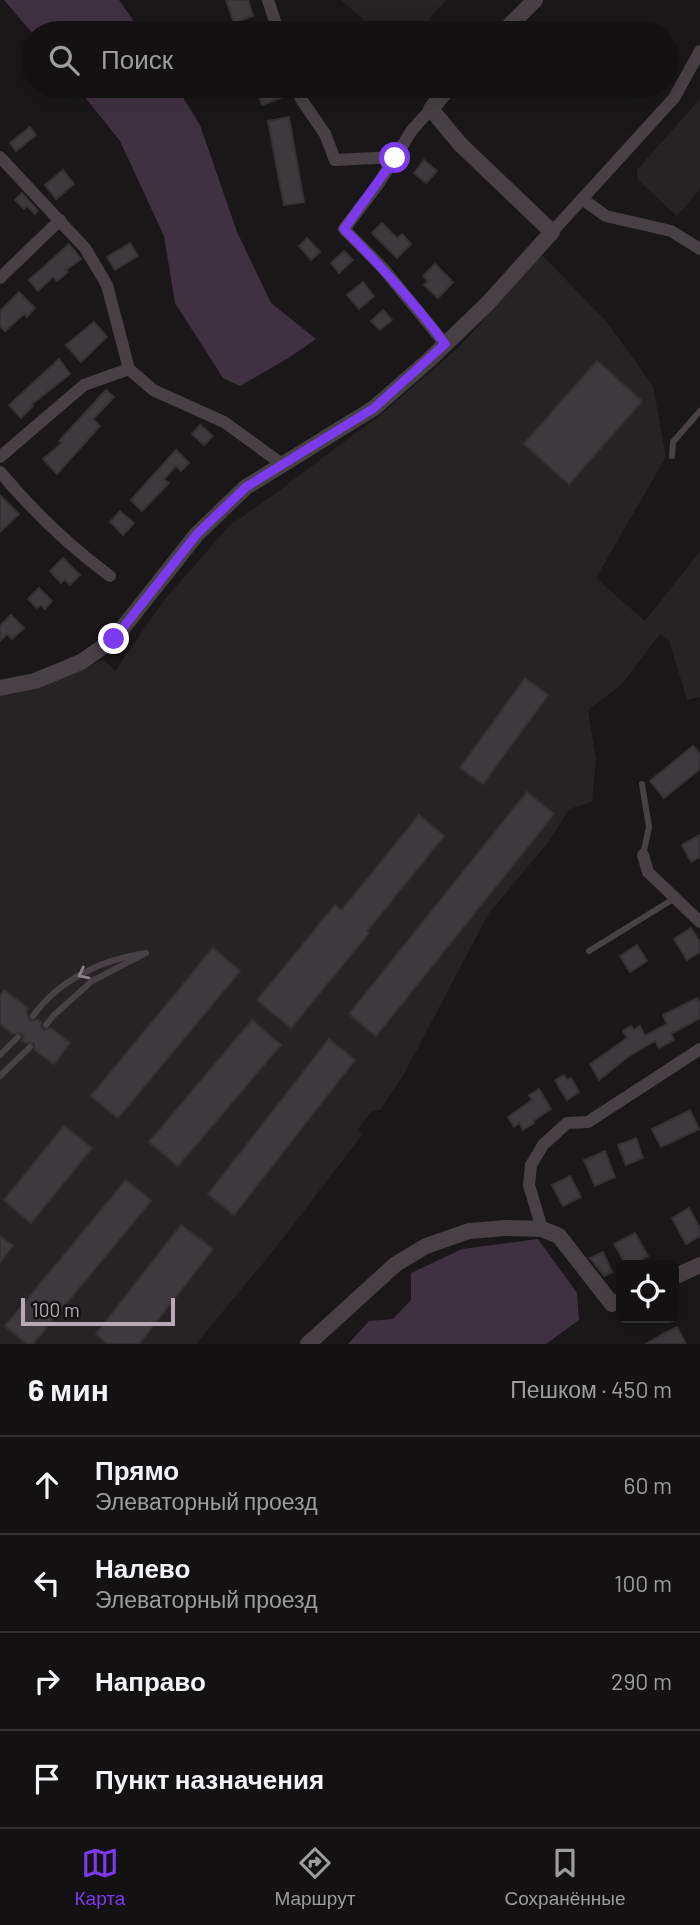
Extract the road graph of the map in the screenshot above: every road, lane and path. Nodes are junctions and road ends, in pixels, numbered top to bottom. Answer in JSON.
{"nodes":[{"id":1,"x":268,"y":0,"type":"edge"},
{"id":2,"x":536,"y":0,"type":"edge"},
{"id":3,"x":275,"y":21,"type":"edge"},
{"id":4,"x":514,"y":21,"type":"edge"},
{"id":5,"x":698,"y":56,"type":"edge"},
{"id":6,"x":679,"y":89,"type":"edge"},
{"id":7,"x":301,"y":98,"type":"edge"},
{"id":8,"x":440,"y":98,"type":"edge"},
{"id":9,"x":674,"y":98,"type":"edge"},
{"id":10,"x":430,"y":109,"type":"junction"},
{"id":11,"x":0,"y":157,"type":"edge"},
{"id":12,"x":395,"y":158,"type":"junction"},
{"id":13,"x":582,"y":199,"type":"junction"},
{"id":14,"x":60,"y":220,"type":"junction"},
{"id":15,"x":552,"y":232,"type":"junction"},
{"id":16,"x":700,"y":249,"type":"edge"},
{"id":17,"x":0,"y":278,"type":"edge"},
{"id":18,"x":445,"y":344,"type":"junction"},
{"id":19,"x":129,"y":369,"type":"junction"},
{"id":20,"x":700,"y":411,"type":"edge"},
{"id":21,"x":672,"y":456,"type":"dead end"},
{"id":22,"x":0,"y":457,"type":"edge"},
{"id":23,"x":282,"y":464,"type":"junction"},
{"id":24,"x":0,"y":472,"type":"edge"},
{"id":25,"x":110,"y":576,"type":"dead end"},
{"id":26,"x":0,"y":688,"type":"edge"},
{"id":27,"x":642,"y":784,"type":"dead end"},
{"id":28,"x":643,"y":855,"type":"joint"},
{"id":29,"x":675,"y":898,"type":"junction"},
{"id":30,"x":700,"y":922,"type":"edge"},
{"id":31,"x":589,"y":951,"type":"dead end"},
{"id":32,"x":33,"y":1016,"type":"dead end"},
{"id":33,"x":46,"y":1025,"type":"dead end"},
{"id":34,"x":18,"y":1037,"type":"dead end"},
{"id":35,"x":30,"y":1047,"type":"dead end"},
{"id":36,"x":700,"y":1049,"type":"edge"},
{"id":37,"x":0,"y":1055,"type":"edge"},
{"id":38,"x":0,"y":1076,"type":"edge"},
{"id":39,"x":542,"y":1228,"type":"junction"},
{"id":40,"x":700,"y":1265,"type":"edge"},
{"id":41,"x":679,"y":1275,"type":"edge"},
{"id":42,"x":616,"y":1302,"type":"edge"},
{"id":43,"x":308,"y":1344,"type":"edge"}],
"edges":[{"from":1,"to":3,"type":"street"},
{"from":2,"to":4,"type":"street"},
{"from":5,"to":6,"type":"street"},
{"from":7,"to":12,"type":"street"},
{"from":8,"to":10,"type":"street"},
{"from":9,"to":13,"type":"street"},
{"from":10,"to":12,"type":"street"},
{"from":10,"to":15,"type":"street"},
{"from":11,"to":14,"type":"street"},
{"from":12,"to":18,"type":"street"},
{"from":13,"to":15,"type":"street"},
{"from":13,"to":16,"type":"street"},
{"from":14,"to":17,"type":"street"},
{"from":14,"to":19,"type":"street"},
{"from":15,"to":18,"type":"street"},
{"from":18,"to":23,"type":"street"},
{"from":19,"to":22,"type":"street"},
{"from":19,"to":23,"type":"street"},
{"from":20,"to":21,"type":"lane"},
{"from":23,"to":26,"type":"street"},
{"from":24,"to":25,"type":"street"},
{"from":27,"to":28,"type":"lane"},
{"from":28,"to":29,"type":"street"},
{"from":29,"to":30,"type":"street"},
{"from":29,"to":31,"type":"lane"},
{"from":33,"to":32,"type":"lane","one_way":true},
{"from":34,"to":37,"type":"lane"},
{"from":35,"to":38,"type":"lane"},
{"from":36,"to":39,"type":"street"},
{"from":39,"to":42,"type":"street"},
{"from":39,"to":43,"type":"street"},
{"from":40,"to":41,"type":"street"}]}
